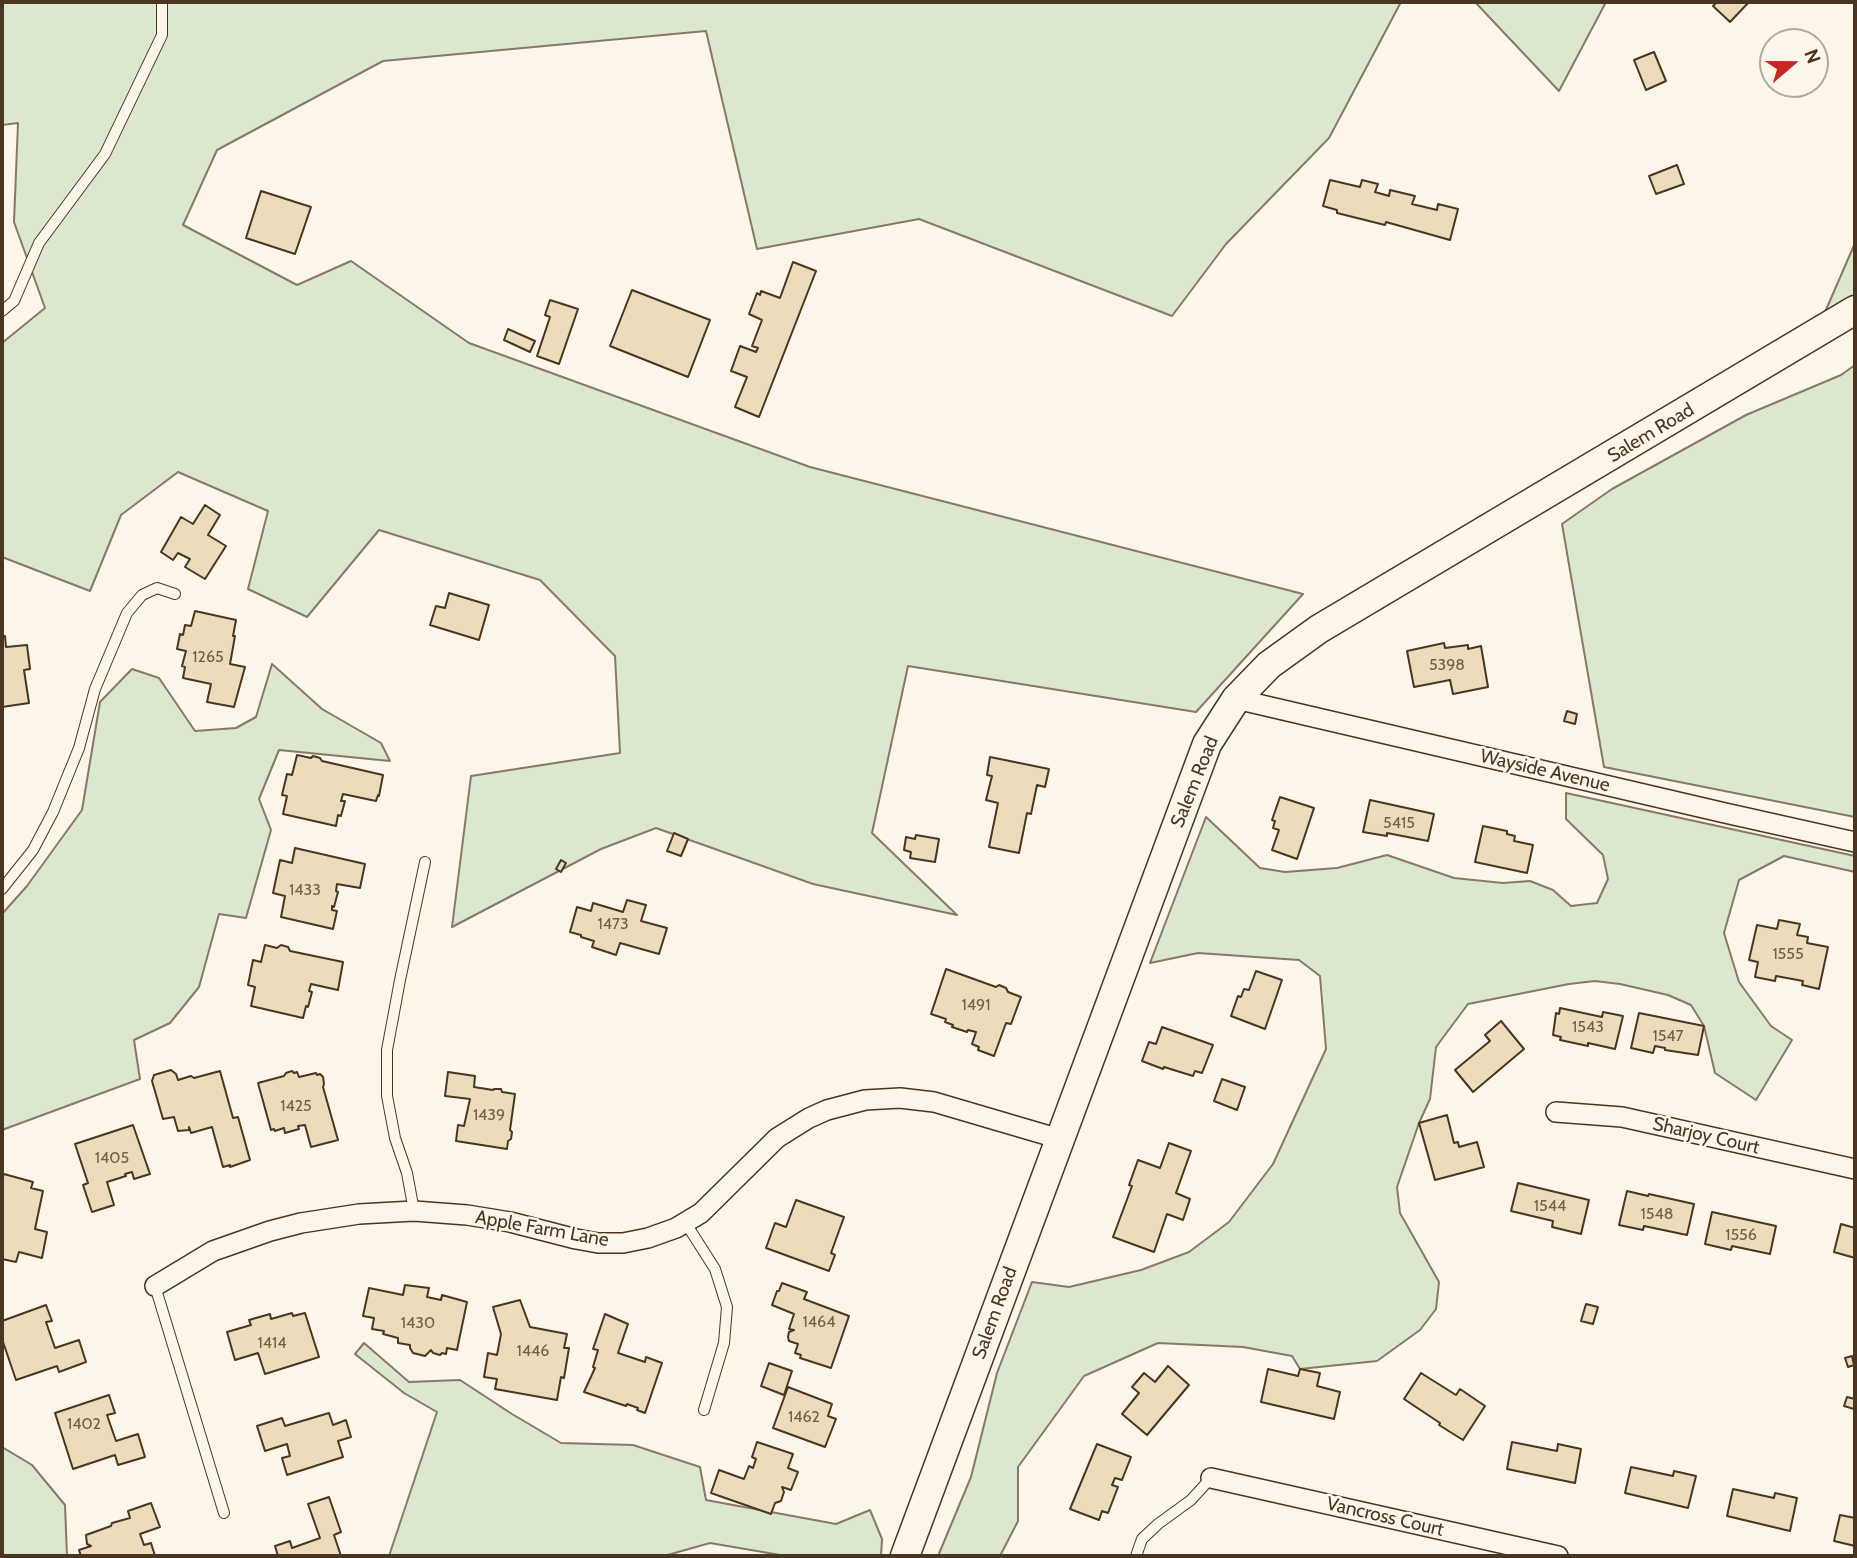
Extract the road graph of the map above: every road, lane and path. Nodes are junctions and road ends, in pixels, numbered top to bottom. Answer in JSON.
{"nodes":[{"id":1,"x":162,"y":2,"type":"edge"},
{"id":2,"x":1855,"y":310,"type":"edge"},
{"id":3,"x":2,"y":312,"type":"edge"},
{"id":4,"x":175,"y":594,"type":"dead end"},
{"id":5,"x":1236,"y":699,"type":"junction"},
{"id":6,"x":1855,"y":842,"type":"edge"},
{"id":7,"x":425,"y":862,"type":"dead end"},
{"id":8,"x":2,"y":889,"type":"edge"},
{"id":9,"x":1556,"y":1112,"type":"dead end"},
{"id":10,"x":1060,"y":1139,"type":"junction"},
{"id":11,"x":1855,"y":1169,"type":"edge"},
{"id":12,"x":414,"y":1211,"type":"junction"},
{"id":13,"x":685,"y":1222,"type":"junction"},
{"id":14,"x":155,"y":1286,"type":"joint"},
{"id":15,"x":704,"y":1410,"type":"dead end"},
{"id":16,"x":1212,"y":1478,"type":"joint"},
{"id":17,"x":224,"y":1513,"type":"dead end"},
{"id":18,"x":905,"y":1556,"type":"edge"},
{"id":19,"x":1136,"y":1556,"type":"edge"},
{"id":20,"x":1558,"y":1556,"type":"edge"}],
"edges":[{"from":1,"to":3,"type":"lane"},
{"from":2,"to":5,"type":"street","name":"Salem Road"},
{"from":4,"to":8,"type":"lane"},
{"from":5,"to":6,"type":"street","name":"Wayside Avenue"},
{"from":5,"to":10,"type":"street","name":"Salem Road"},
{"from":7,"to":12,"type":"lane"},
{"from":9,"to":11,"type":"street","name":"Sharjoy Court"},
{"from":10,"to":13,"type":"street","name":"Apple Farm Lane"},
{"from":10,"to":18,"type":"street","name":"Salem Road"},
{"from":12,"to":13,"type":"street","name":"Apple Farm Lane"},
{"from":12,"to":14,"type":"street","name":"Apple Farm Lane"},
{"from":13,"to":15,"type":"lane"},
{"from":14,"to":17,"type":"lane"},
{"from":16,"to":19,"type":"lane"},
{"from":16,"to":20,"type":"street","name":"Vancross Court"}]}
